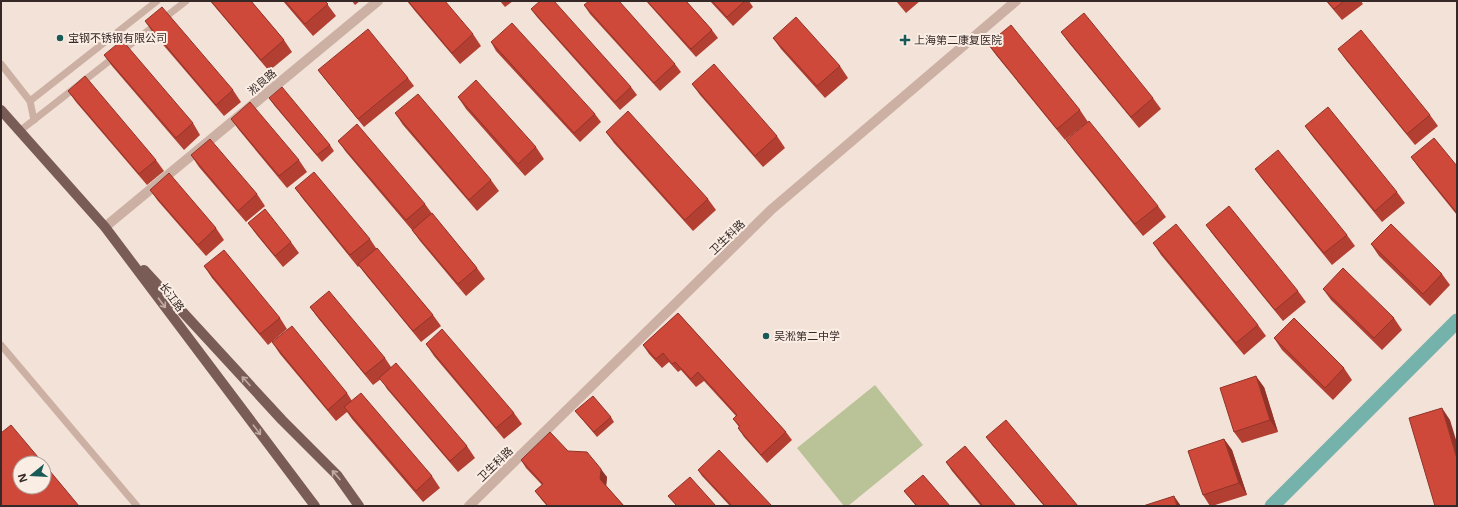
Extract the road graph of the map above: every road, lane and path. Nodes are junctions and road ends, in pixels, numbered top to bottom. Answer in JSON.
{"nodes":[{"id":1,"x":157,"y":1,"type":"edge"},
{"id":2,"x":186,"y":1,"type":"edge"},
{"id":3,"x":378,"y":1,"type":"edge"},
{"id":4,"x":1016,"y":1,"type":"edge"},
{"id":5,"x":1,"y":64,"type":"edge"},
{"id":6,"x":30,"y":101,"type":"junction"},
{"id":7,"x":1,"y":103,"type":"edge"},
{"id":8,"x":1,"y":110,"type":"edge"},
{"id":9,"x":34,"y":120,"type":"junction"},
{"id":10,"x":21,"y":130,"type":"junction"},
{"id":11,"x":105,"y":227,"type":"junction"},
{"id":12,"x":1,"y":345,"type":"edge"},
{"id":13,"x":137,"y":506,"type":"edge"},
{"id":14,"x":315,"y":506,"type":"edge"},
{"id":15,"x":359,"y":506,"type":"edge"},
{"id":16,"x":469,"y":506,"type":"edge"}],
"edges":[{"from":1,"to":6,"type":"lane"},
{"from":2,"to":9,"type":"lane"},
{"from":3,"to":11,"type":"street","name":"淞良路"},
{"from":4,"to":16,"type":"street","name":"卫生科路"},
{"from":5,"to":6,"type":"lane"},
{"from":6,"to":9,"type":"lane"},
{"from":7,"to":10,"type":"main road"},
{"from":8,"to":10,"type":"main road","name":"长江路"},
{"from":9,"to":10,"type":"lane"},
{"from":10,"to":11,"type":"main road","name":"长江路"},
{"from":11,"to":14,"type":"main road","name":"长江路","one_way":true},
{"from":15,"to":11,"type":"main road","one_way":true},
{"from":12,"to":13,"type":"lane"}]}
